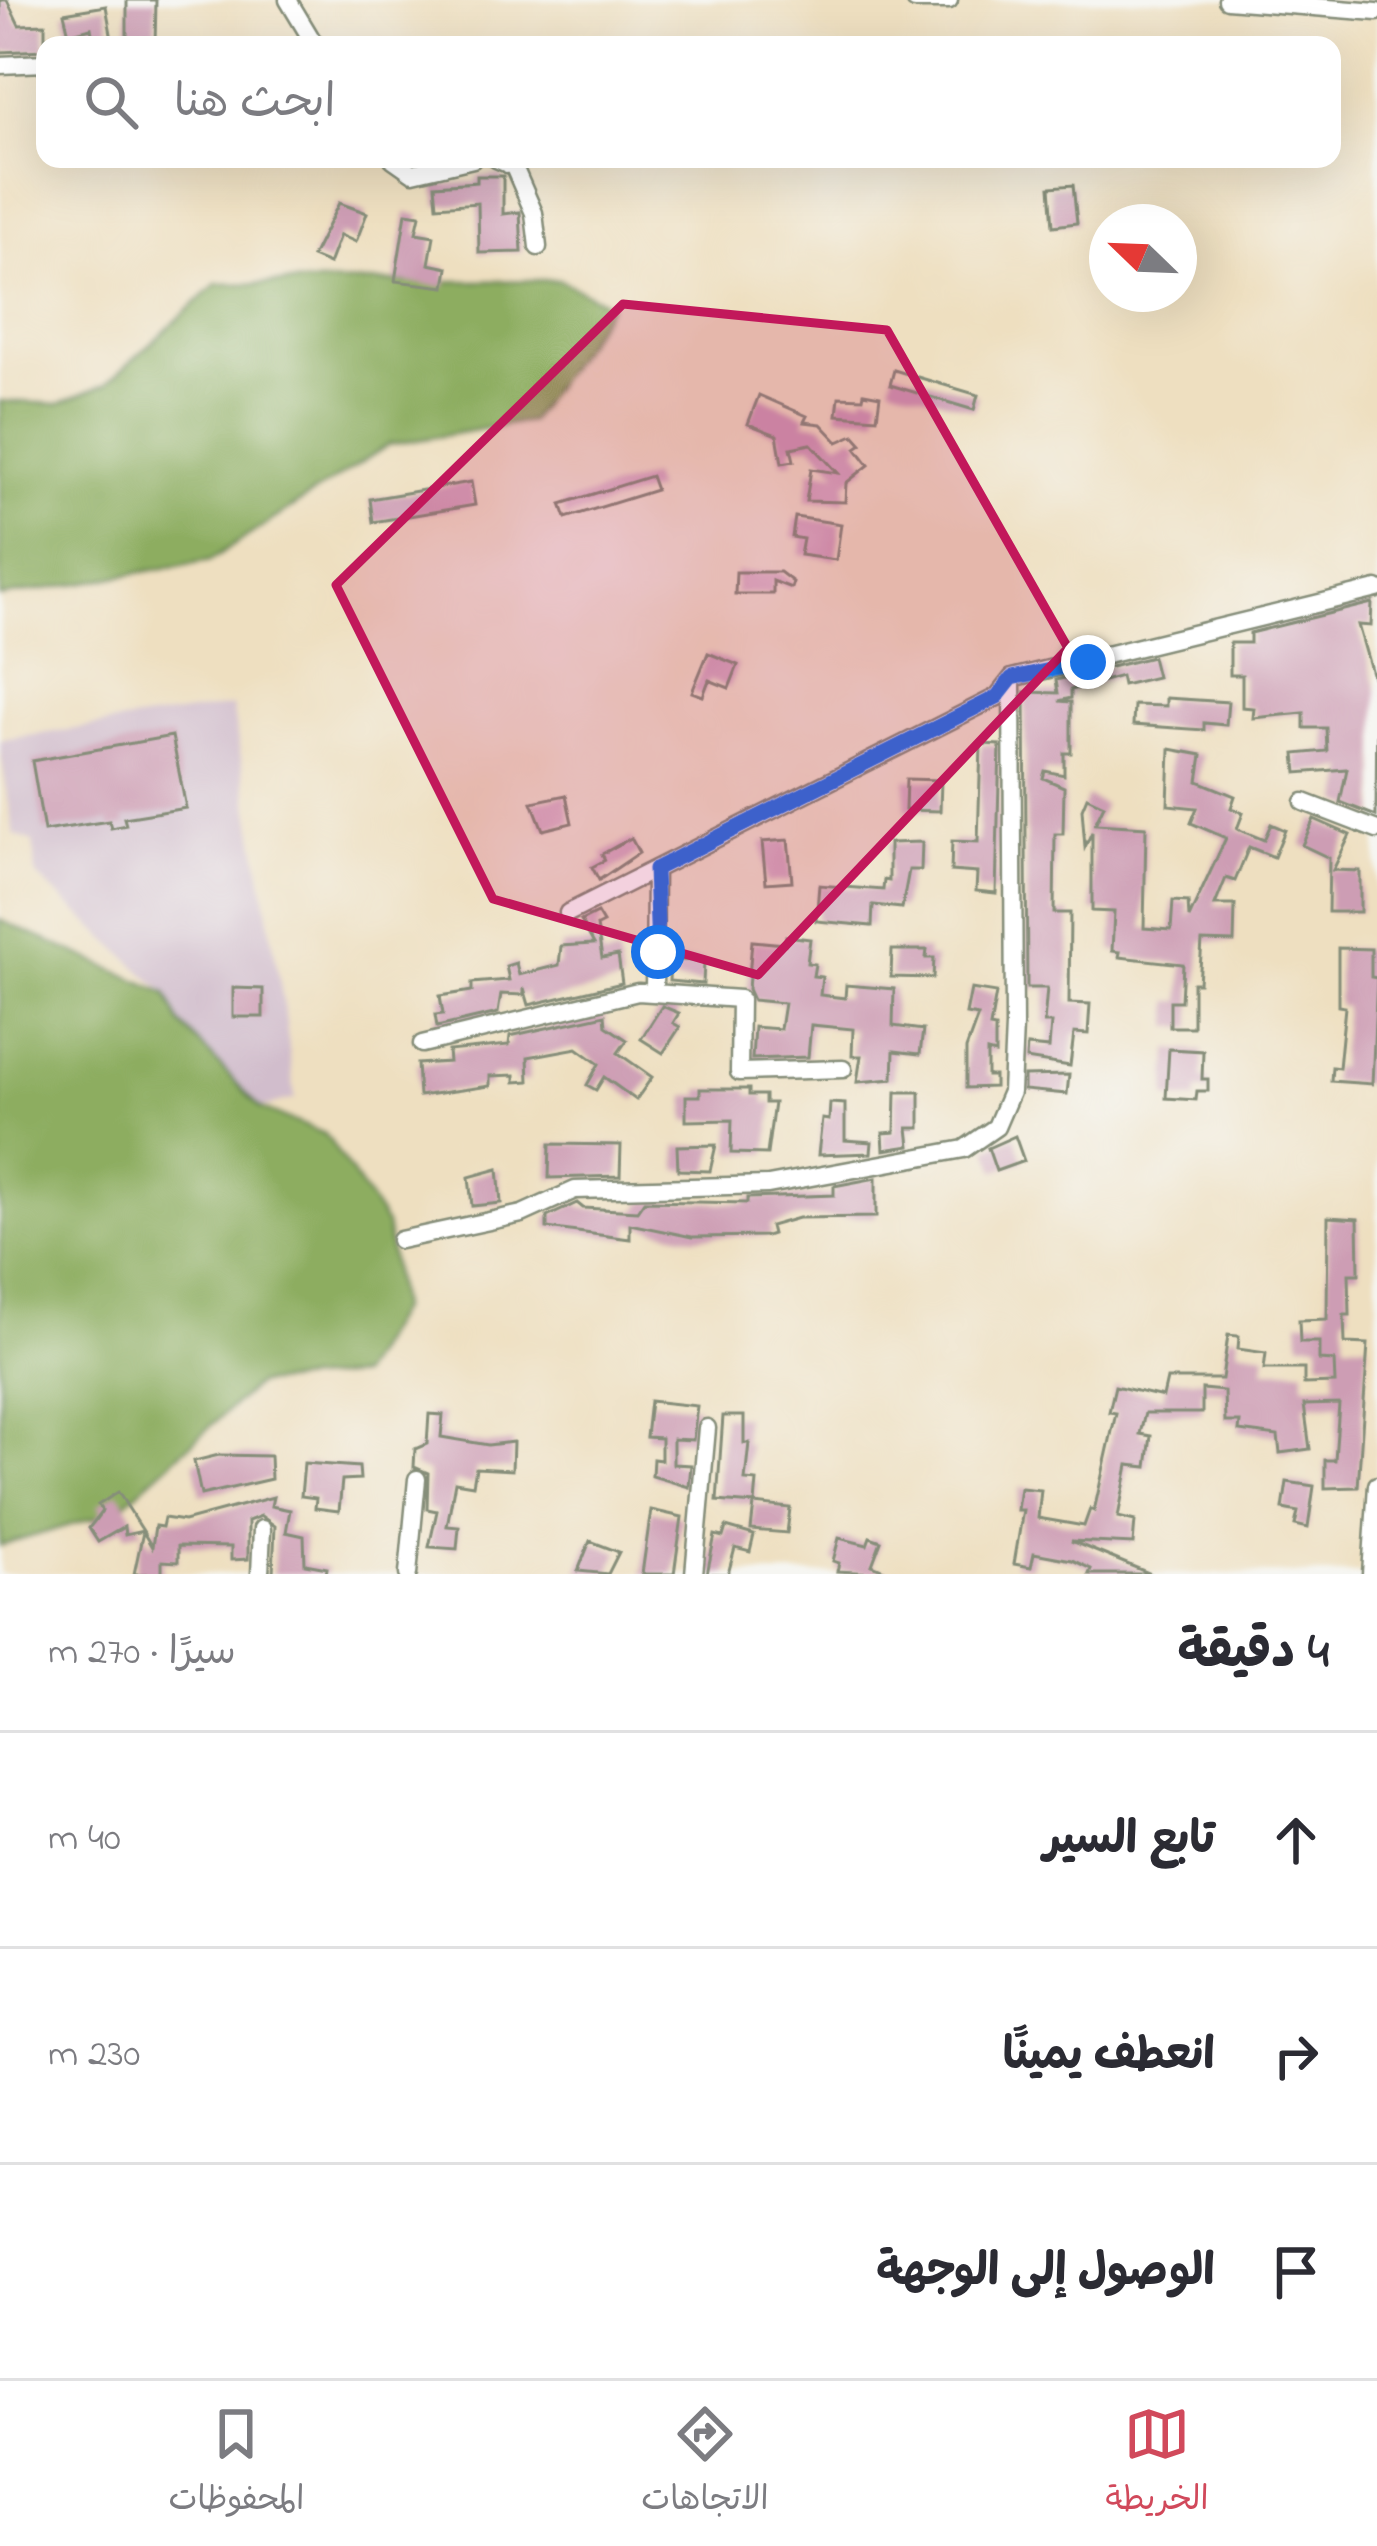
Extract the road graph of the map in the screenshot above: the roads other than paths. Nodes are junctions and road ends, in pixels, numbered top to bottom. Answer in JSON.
{"nodes":[{"id":1,"x":288,"y":0,"type":"edge"},
{"id":2,"x":915,"y":0,"type":"edge"},
{"id":3,"x":950,"y":0,"type":"edge"},
{"id":4,"x":1227,"y":0,"type":"edge"},
{"id":5,"x":1377,"y":12,"type":"edge"},
{"id":6,"x":310,"y":36,"type":"edge"},
{"id":7,"x":36,"y":63,"type":"edge"},
{"id":8,"x":0,"y":65,"type":"edge"},
{"id":9,"x":406,"y":168,"type":"edge"},
{"id":10,"x":434,"y":168,"type":"edge"},
{"id":11,"x":514,"y":168,"type":"edge"},
{"id":12,"x":538,"y":247,"type":"dead end"},
{"id":13,"x":1377,"y":589,"type":"edge"},
{"id":14,"x":1012,"y":678,"type":"junction"},
{"id":15,"x":1304,"y":802,"type":"dead end"},
{"id":16,"x":1377,"y":830,"type":"edge"},
{"id":17,"x":655,"y":869,"type":"junction"},
{"id":18,"x":568,"y":914,"type":"dead end"},
{"id":19,"x":654,"y":992,"type":"junction"},
{"id":20,"x":422,"y":1044,"type":"dead end"},
{"id":21,"x":843,"y":1069,"type":"dead end"},
{"id":22,"x":400,"y":1240,"type":"dead end"},
{"id":23,"x":707,"y":1428,"type":"dead end"},
{"id":24,"x":417,"y":1478,"type":"dead end"},
{"id":25,"x":1377,"y":1485,"type":"edge"},
{"id":26,"x":262,"y":1529,"type":"dead end"},
{"id":27,"x":260,"y":1574,"type":"edge"},
{"id":28,"x":407,"y":1574,"type":"edge"},
{"id":29,"x":694,"y":1574,"type":"edge"},
{"id":30,"x":1371,"y":1574,"type":"edge"}],
"edges":[{"from":1,"to":6,"type":"street"},
{"from":2,"to":3,"type":"street"},
{"from":4,"to":5,"type":"street"},
{"from":7,"to":8,"type":"street"},
{"from":9,"to":10,"type":"street"},
{"from":11,"to":12,"type":"street"},
{"from":13,"to":14,"type":"street"},
{"from":14,"to":17,"type":"street"},
{"from":14,"to":22,"type":"street"},
{"from":15,"to":16,"type":"street"},
{"from":17,"to":18,"type":"street"},
{"from":17,"to":19,"type":"street"},
{"from":19,"to":20,"type":"street"},
{"from":19,"to":21,"type":"street"},
{"from":23,"to":29,"type":"street"},
{"from":24,"to":28,"type":"street"},
{"from":25,"to":30,"type":"street"},
{"from":26,"to":27,"type":"street"}]}
